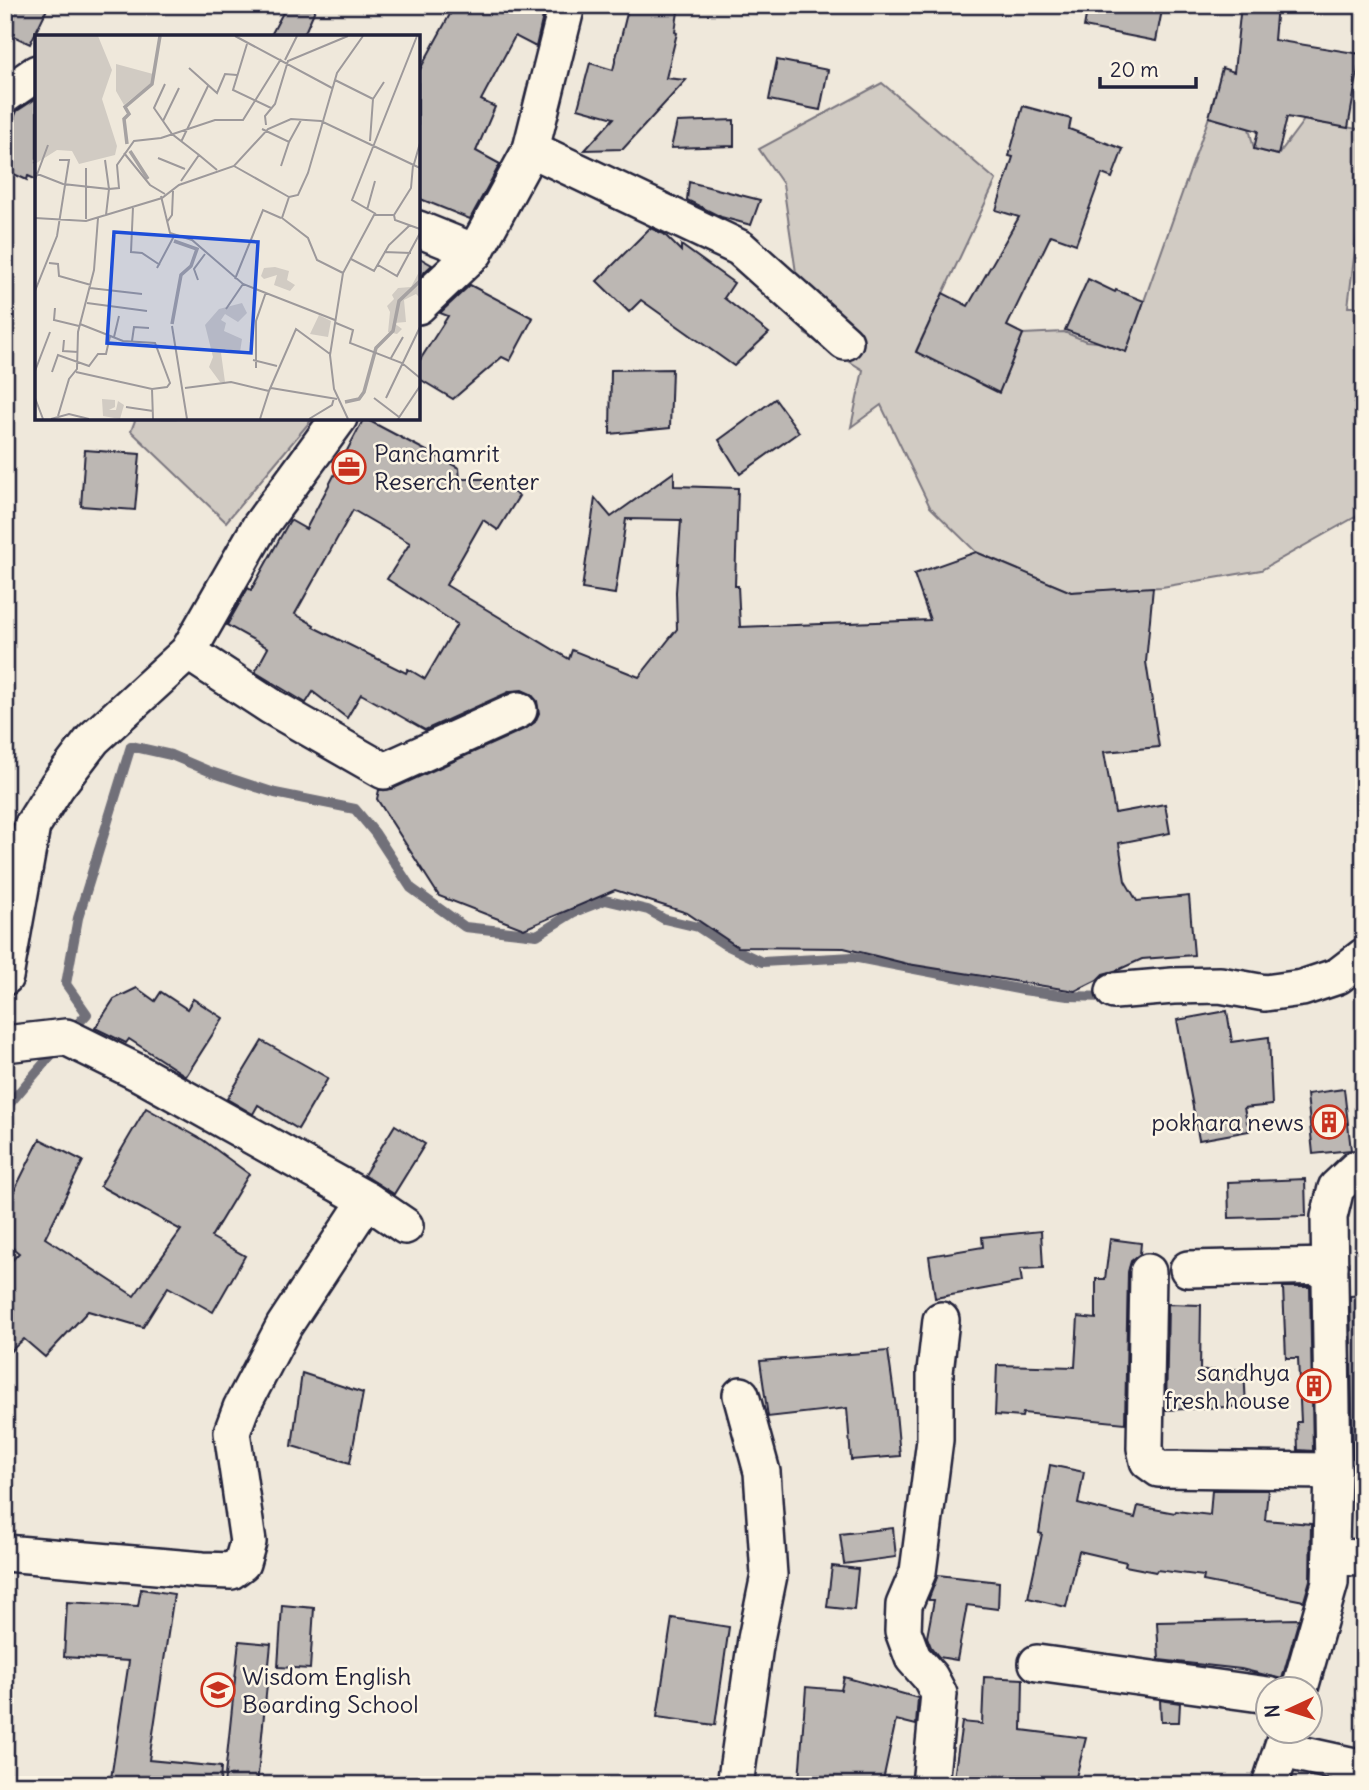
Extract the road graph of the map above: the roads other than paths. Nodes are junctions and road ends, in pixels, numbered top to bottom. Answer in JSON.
{"nodes":[{"id":1,"x":567,"y":5,"type":"edge"},
{"id":2,"x":35,"y":74,"type":"edge"},
{"id":3,"x":5,"y":94,"type":"edge"},
{"id":4,"x":531,"y":149,"type":"junction"},
{"id":5,"x":420,"y":230,"type":"edge"},
{"id":6,"x":475,"y":252,"type":"junction"},
{"id":7,"x":420,"y":304,"type":"edge"},
{"id":8,"x":845,"y":342,"type":"dead end"},
{"id":9,"x":338,"y":420,"type":"edge"},
{"id":10,"x":188,"y":652,"type":"junction"},
{"id":11,"x":519,"y":710,"type":"dead end"},
{"id":12,"x":1364,"y":956,"type":"edge"},
{"id":13,"x":5,"y":978,"type":"edge"},
{"id":14,"x":1114,"y":991,"type":"dead end"},
{"id":15,"x":5,"y":1044,"type":"edge"},
{"id":16,"x":1364,"y":1169,"type":"edge"},
{"id":17,"x":367,"y":1200,"type":"junction"},
{"id":18,"x":405,"y":1226,"type":"dead end"},
{"id":19,"x":1330,"y":1266,"type":"junction"},
{"id":20,"x":1188,"y":1269,"type":"dead end"},
{"id":21,"x":1148,"y":1272,"type":"dead end"},
{"id":22,"x":942,"y":1320,"type":"dead end"},
{"id":23,"x":741,"y":1395,"type":"dead end"},
{"id":24,"x":1333,"y":1471,"type":"junction"},
{"id":25,"x":5,"y":1553,"type":"edge"},
{"id":26,"x":1347,"y":1558,"type":"edge"},
{"id":27,"x":1037,"y":1663,"type":"dead end"},
{"id":28,"x":1304,"y":1674,"type":"edge"},
{"id":29,"x":1254,"y":1693,"type":"edge"},
{"id":30,"x":1284,"y":1744,"type":"edge"},
{"id":31,"x":1294,"y":1744,"type":"edge"},
{"id":32,"x":1364,"y":1768,"type":"edge"},
{"id":33,"x":735,"y":1785,"type":"edge"},
{"id":34,"x":930,"y":1785,"type":"edge"},
{"id":35,"x":1270,"y":1785,"type":"edge"}],
"edges":[{"from":1,"to":4,"type":"street"},
{"from":2,"to":3,"type":"street"},
{"from":4,"to":6,"type":"street"},
{"from":4,"to":8,"type":"street"},
{"from":5,"to":6,"type":"street"},
{"from":6,"to":7,"type":"street"},
{"from":9,"to":10,"type":"street"},
{"from":10,"to":11,"type":"street"},
{"from":10,"to":13,"type":"street"},
{"from":12,"to":14,"type":"street"},
{"from":15,"to":17,"type":"street"},
{"from":16,"to":19,"type":"street"},
{"from":17,"to":18,"type":"street"},
{"from":17,"to":25,"type":"street"},
{"from":19,"to":20,"type":"street"},
{"from":19,"to":24,"type":"street"},
{"from":21,"to":24,"type":"street"},
{"from":22,"to":34,"type":"street"},
{"from":23,"to":33,"type":"street"},
{"from":24,"to":26,"type":"street"},
{"from":26,"to":28,"type":"street"},
{"from":27,"to":29,"type":"street"},
{"from":30,"to":35,"type":"street"},
{"from":31,"to":32,"type":"street"}]}
